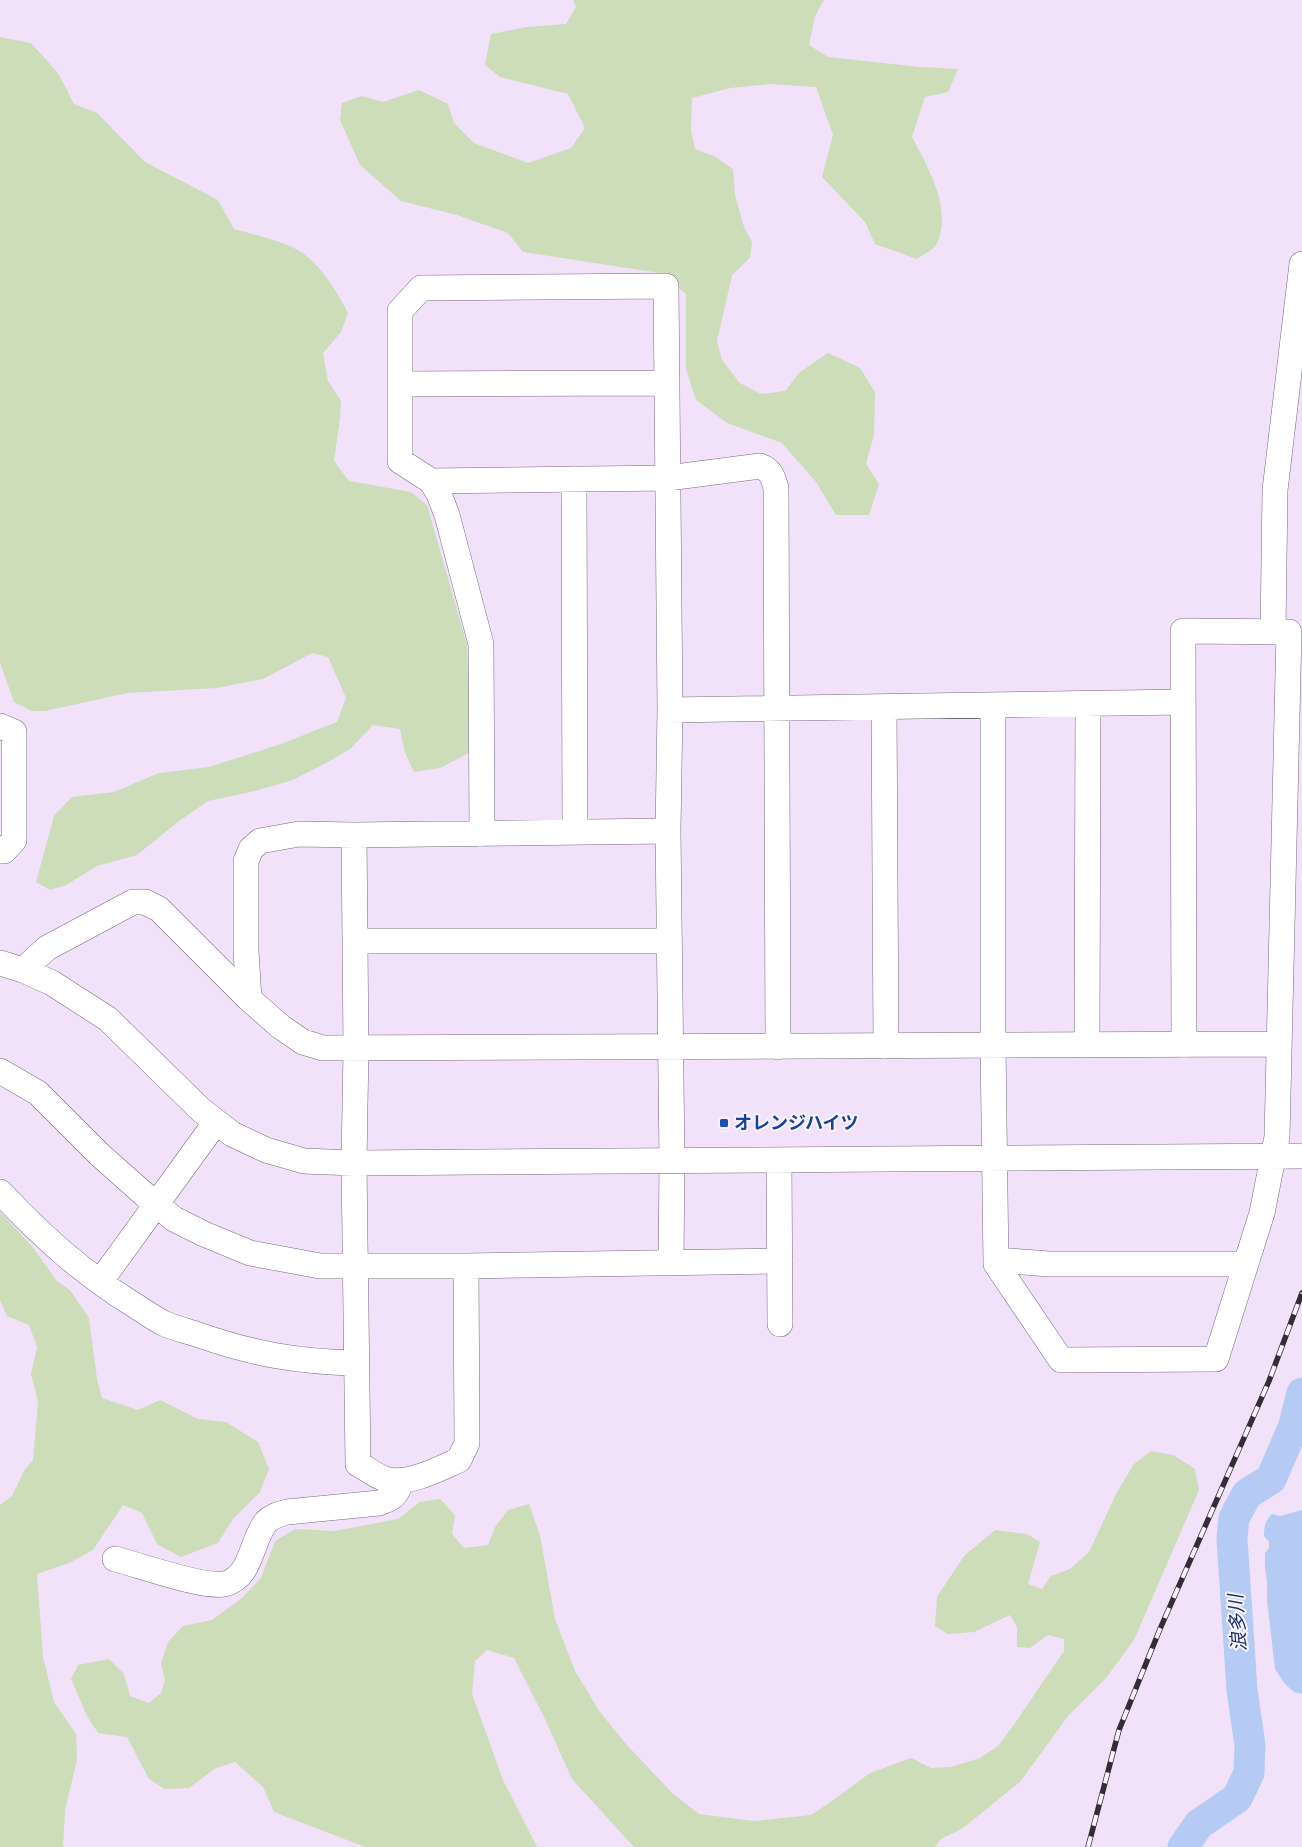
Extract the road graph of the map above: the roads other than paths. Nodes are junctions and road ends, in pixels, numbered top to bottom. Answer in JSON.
{"nodes":[{"id":1,"x":1302,"y":264,"type":"edge"},
{"id":2,"x":667,"y":383,"type":"junction"},
{"id":3,"x":400,"y":384,"type":"junction"},
{"id":4,"x":668,"y":478,"type":"junction"},
{"id":5,"x":574,"y":479,"type":"junction"},
{"id":6,"x":431,"y":480,"type":"junction"},
{"id":7,"x":1273,"y":632,"type":"junction"},
{"id":8,"x":1183,"y":702,"type":"junction"},
{"id":9,"x":1088,"y":704,"type":"junction"},
{"id":10,"x":993,"y":706,"type":"junction"},
{"id":11,"x":884,"y":707,"type":"junction"},
{"id":12,"x":778,"y":709,"type":"junction"},
{"id":13,"x":670,"y":710,"type":"junction"},
{"id":14,"x":0,"y":726,"type":"edge"},
{"id":15,"x":668,"y":831,"type":"junction"},
{"id":16,"x":575,"y":832,"type":"junction"},
{"id":17,"x":482,"y":834,"type":"junction"},
{"id":18,"x":354,"y":835,"type":"junction"},
{"id":19,"x":0,"y":852,"type":"edge"},
{"id":20,"x":355,"y":941,"type":"junction"},
{"id":21,"x":669,"y":941,"type":"junction"},
{"id":22,"x":12,"y":967,"type":"edge"},
{"id":23,"x":249,"y":998,"type":"junction"},
{"id":24,"x":1278,"y":1044,"type":"junction"},
{"id":25,"x":1088,"y":1045,"type":"junction"},
{"id":26,"x":1184,"y":1045,"type":"junction"},
{"id":27,"x":886,"y":1046,"type":"junction"},
{"id":28,"x":993,"y":1046,"type":"junction"},
{"id":29,"x":778,"y":1047,"type":"junction"},
{"id":30,"x":671,"y":1048,"type":"junction"},
{"id":31,"x":356,"y":1050,"type":"junction"},
{"id":32,"x":0,"y":1071,"type":"edge"},
{"id":33,"x":216,"y":1122,"type":"junction"},
{"id":34,"x":1291,"y":1156,"type":"edge"},
{"id":35,"x":995,"y":1158,"type":"junction"},
{"id":36,"x":672,"y":1160,"type":"junction"},
{"id":37,"x":779,"y":1160,"type":"junction"},
{"id":38,"x":354,"y":1163,"type":"junction"},
{"id":39,"x":0,"y":1192,"type":"edge"},
{"id":40,"x":156,"y":1204,"type":"junction"},
{"id":41,"x":996,"y":1260,"type":"junction"},
{"id":42,"x":780,"y":1262,"type":"junction"},
{"id":43,"x":671,"y":1263,"type":"junction"},
{"id":44,"x":1246,"y":1264,"type":"junction"},
{"id":45,"x":355,"y":1266,"type":"junction"},
{"id":46,"x":466,"y":1266,"type":"junction"},
{"id":47,"x":100,"y":1282,"type":"junction"},
{"id":48,"x":780,"y":1324,"type":"dead end"},
{"id":49,"x":356,"y":1363,"type":"junction"},
{"id":50,"x":401,"y":1481,"type":"junction"},
{"id":51,"x":115,"y":1558,"type":"dead end"}],
"edges":[{"from":1,"to":7,"type":"street"},
{"from":2,"to":3,"type":"street"},
{"from":2,"to":3,"type":"street"},
{"from":2,"to":4,"type":"street"},
{"from":3,"to":6,"type":"street"},
{"from":4,"to":5,"type":"street"},
{"from":4,"to":12,"type":"street"},
{"from":4,"to":13,"type":"street"},
{"from":5,"to":6,"type":"street"},
{"from":5,"to":16,"type":"street"},
{"from":6,"to":17,"type":"street"},
{"from":7,"to":8,"type":"street"},
{"from":7,"to":24,"type":"street"},
{"from":8,"to":9,"type":"street"},
{"from":8,"to":26,"type":"street"},
{"from":9,"to":10,"type":"street"},
{"from":9,"to":25,"type":"street"},
{"from":10,"to":11,"type":"street"},
{"from":10,"to":28,"type":"street"},
{"from":11,"to":12,"type":"street"},
{"from":11,"to":27,"type":"street"},
{"from":12,"to":13,"type":"street"},
{"from":12,"to":29,"type":"street"},
{"from":13,"to":15,"type":"street"},
{"from":14,"to":19,"type":"street"},
{"from":15,"to":16,"type":"street"},
{"from":15,"to":21,"type":"street"},
{"from":16,"to":17,"type":"street"},
{"from":17,"to":18,"type":"street"},
{"from":18,"to":20,"type":"street"},
{"from":18,"to":23,"type":"street"},
{"from":20,"to":21,"type":"street"},
{"from":20,"to":31,"type":"street"},
{"from":21,"to":30,"type":"street"},
{"from":22,"to":23,"type":"street"},
{"from":22,"to":33,"type":"street"},
{"from":23,"to":31,"type":"street"},
{"from":24,"to":26,"type":"street"},
{"from":24,"to":34,"type":"street"},
{"from":25,"to":26,"type":"street"},
{"from":25,"to":28,"type":"street"},
{"from":27,"to":28,"type":"street"},
{"from":27,"to":29,"type":"street"},
{"from":28,"to":35,"type":"street"},
{"from":29,"to":30,"type":"street"},
{"from":30,"to":31,"type":"street"},
{"from":30,"to":36,"type":"street"},
{"from":31,"to":38,"type":"street"},
{"from":32,"to":40,"type":"street"},
{"from":33,"to":38,"type":"street"},
{"from":33,"to":40,"type":"street"},
{"from":34,"to":35,"type":"street"},
{"from":34,"to":44,"type":"street"},
{"from":35,"to":37,"type":"street"},
{"from":35,"to":41,"type":"street"},
{"from":36,"to":37,"type":"street"},
{"from":36,"to":38,"type":"street"},
{"from":36,"to":43,"type":"street"},
{"from":37,"to":42,"type":"street"},
{"from":38,"to":45,"type":"street"},
{"from":39,"to":47,"type":"street"},
{"from":40,"to":45,"type":"street"},
{"from":40,"to":47,"type":"street"},
{"from":41,"to":44,"type":"street"},
{"from":41,"to":44,"type":"street"},
{"from":42,"to":43,"type":"street"},
{"from":42,"to":48,"type":"street"},
{"from":43,"to":46,"type":"street"},
{"from":45,"to":46,"type":"street"},
{"from":45,"to":49,"type":"street"},
{"from":46,"to":50,"type":"street"},
{"from":47,"to":49,"type":"street"},
{"from":49,"to":50,"type":"street"},
{"from":50,"to":51,"type":"street"}]}
